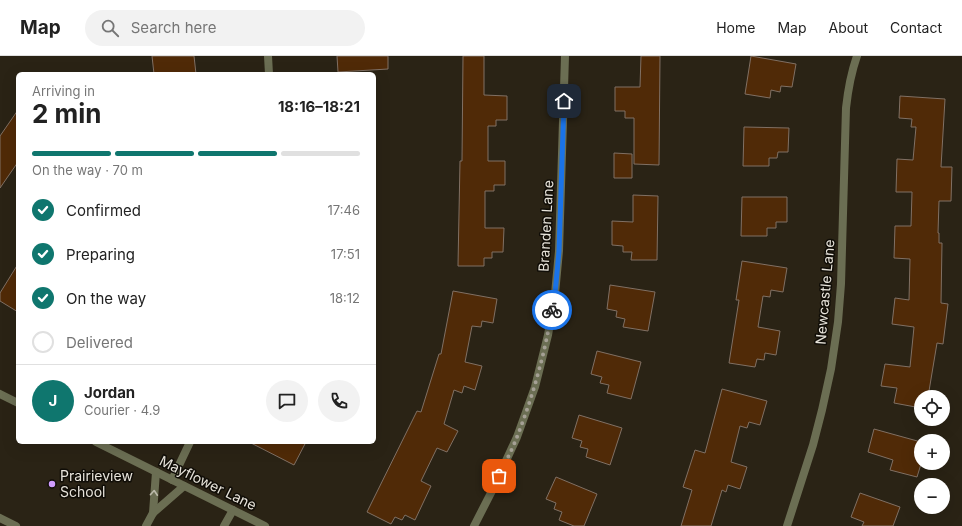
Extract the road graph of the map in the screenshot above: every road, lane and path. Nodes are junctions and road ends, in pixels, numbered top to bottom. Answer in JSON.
{"nodes":[{"id":1,"x":268,"y":56,"type":"edge"},
{"id":2,"x":565,"y":56,"type":"edge"},
{"id":3,"x":858,"y":56,"type":"edge"},
{"id":4,"x":269,"y":72,"type":"edge"},
{"id":5,"x":0,"y":394,"type":"edge"},
{"id":6,"x":16,"y":402,"type":"edge"},
{"id":7,"x":100,"y":444,"type":"edge"},
{"id":8,"x":189,"y":444,"type":"edge"},
{"id":9,"x":156,"y":472,"type":"junction"},
{"id":10,"x":172,"y":480,"type":"junction"},
{"id":11,"x":184,"y":486,"type":"junction"},
{"id":12,"x":233,"y":510,"type":"junction"},
{"id":13,"x":153,"y":513,"type":"junction"},
{"id":14,"x":0,"y":518,"type":"edge"},
{"id":15,"x":16,"y":526,"type":"edge"},
{"id":16,"x":146,"y":526,"type":"edge"},
{"id":17,"x":224,"y":526,"type":"edge"},
{"id":18,"x":265,"y":526,"type":"edge"},
{"id":19,"x":474,"y":526,"type":"edge"},
{"id":20,"x":787,"y":526,"type":"edge"}],
"edges":[{"from":1,"to":4,"type":"street"},
{"from":2,"to":19,"type":"street","name":"Branden Lane"},
{"from":3,"to":20,"type":"street","name":"Newcastle Lane"},
{"from":5,"to":6,"type":"street"},
{"from":7,"to":9,"type":"street","name":"Mayflower Lane"},
{"from":8,"to":10,"type":"street"},
{"from":9,"to":10,"type":"street","name":"Mayflower Lane"},
{"from":13,"to":9,"type":"street","one_way":true},
{"from":10,"to":11,"type":"street","name":"Mayflower Lane"},
{"from":11,"to":12,"type":"street","name":"Mayflower Lane"},
{"from":11,"to":13,"type":"street"},
{"from":12,"to":17,"type":"street"},
{"from":12,"to":18,"type":"street","name":"Mayflower Lane"},
{"from":13,"to":16,"type":"street"},
{"from":14,"to":15,"type":"street"}]}
